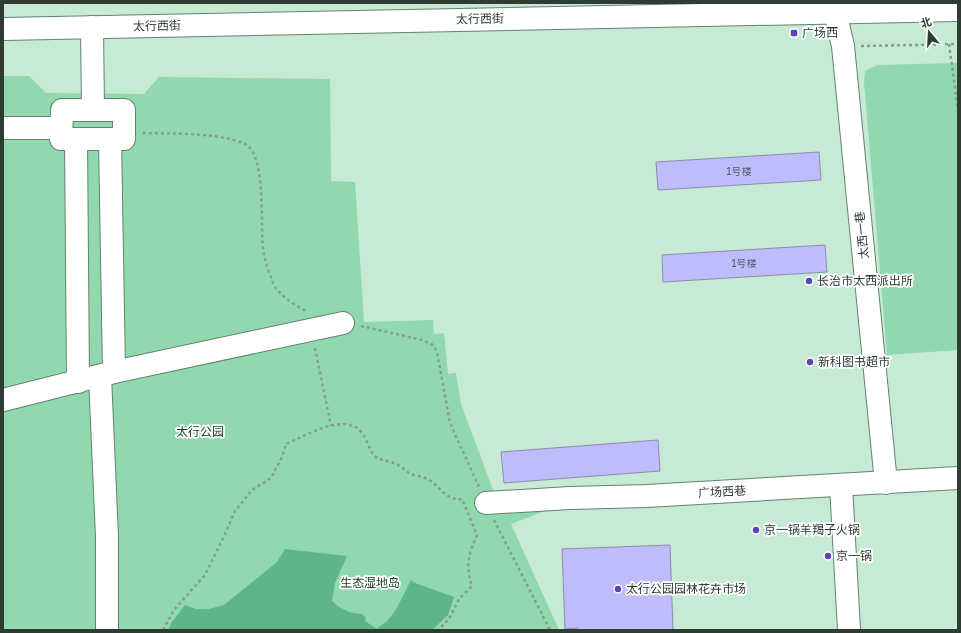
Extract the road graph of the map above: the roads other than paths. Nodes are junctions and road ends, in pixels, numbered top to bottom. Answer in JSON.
{"nodes":[{"id":1,"x":958,"y":10,"type":"edge"},
{"id":2,"x":835,"y":12,"type":"junction"},
{"id":3,"x":92,"y":27,"type":"junction"},
{"id":4,"x":3,"y":29,"type":"edge"},
{"id":5,"x":93,"y":110,"type":"junction"},
{"id":6,"x":3,"y":128,"type":"edge"},
{"id":7,"x":69,"y":134,"type":"junction"},
{"id":8,"x":117,"y":136,"type":"junction"},
{"id":9,"x":343,"y":323,"type":"road end"},
{"id":10,"x":107,"y":374,"type":"junction"},
{"id":11,"x":78,"y":382,"type":"junction"},
{"id":12,"x":3,"y":400,"type":"edge"},
{"id":13,"x":958,"y":478,"type":"edge"},
{"id":14,"x":886,"y":483,"type":"junction"},
{"id":15,"x":841,"y":485,"type":"junction"},
{"id":16,"x":486,"y":503,"type":"road end"},
{"id":17,"x":107,"y":630,"type":"edge"},
{"id":18,"x":849,"y":630,"type":"edge"}],
"edges":[{"from":1,"to":2,"type":"street","name":"太行西街"},
{"from":2,"to":3,"type":"street","name":"太行西街"},
{"from":2,"to":14,"type":"street","name":"太西一巷"},
{"from":3,"to":4,"type":"street","name":"太行西街"},
{"from":3,"to":5,"type":"street"},
{"from":5,"to":7,"type":"street"},
{"from":5,"to":8,"type":"street"},
{"from":6,"to":7,"type":"street"},
{"from":7,"to":8,"type":"street"},
{"from":7,"to":11,"type":"street"},
{"from":8,"to":10,"type":"street"},
{"from":9,"to":10,"type":"street"},
{"from":10,"to":11,"type":"street"},
{"from":10,"to":17,"type":"street"},
{"from":11,"to":12,"type":"street"},
{"from":13,"to":14,"type":"street","name":"广场西巷"},
{"from":14,"to":15,"type":"street","name":"广场西巷"},
{"from":15,"to":16,"type":"street","name":"广场西巷"},
{"from":15,"to":18,"type":"street"}]}
